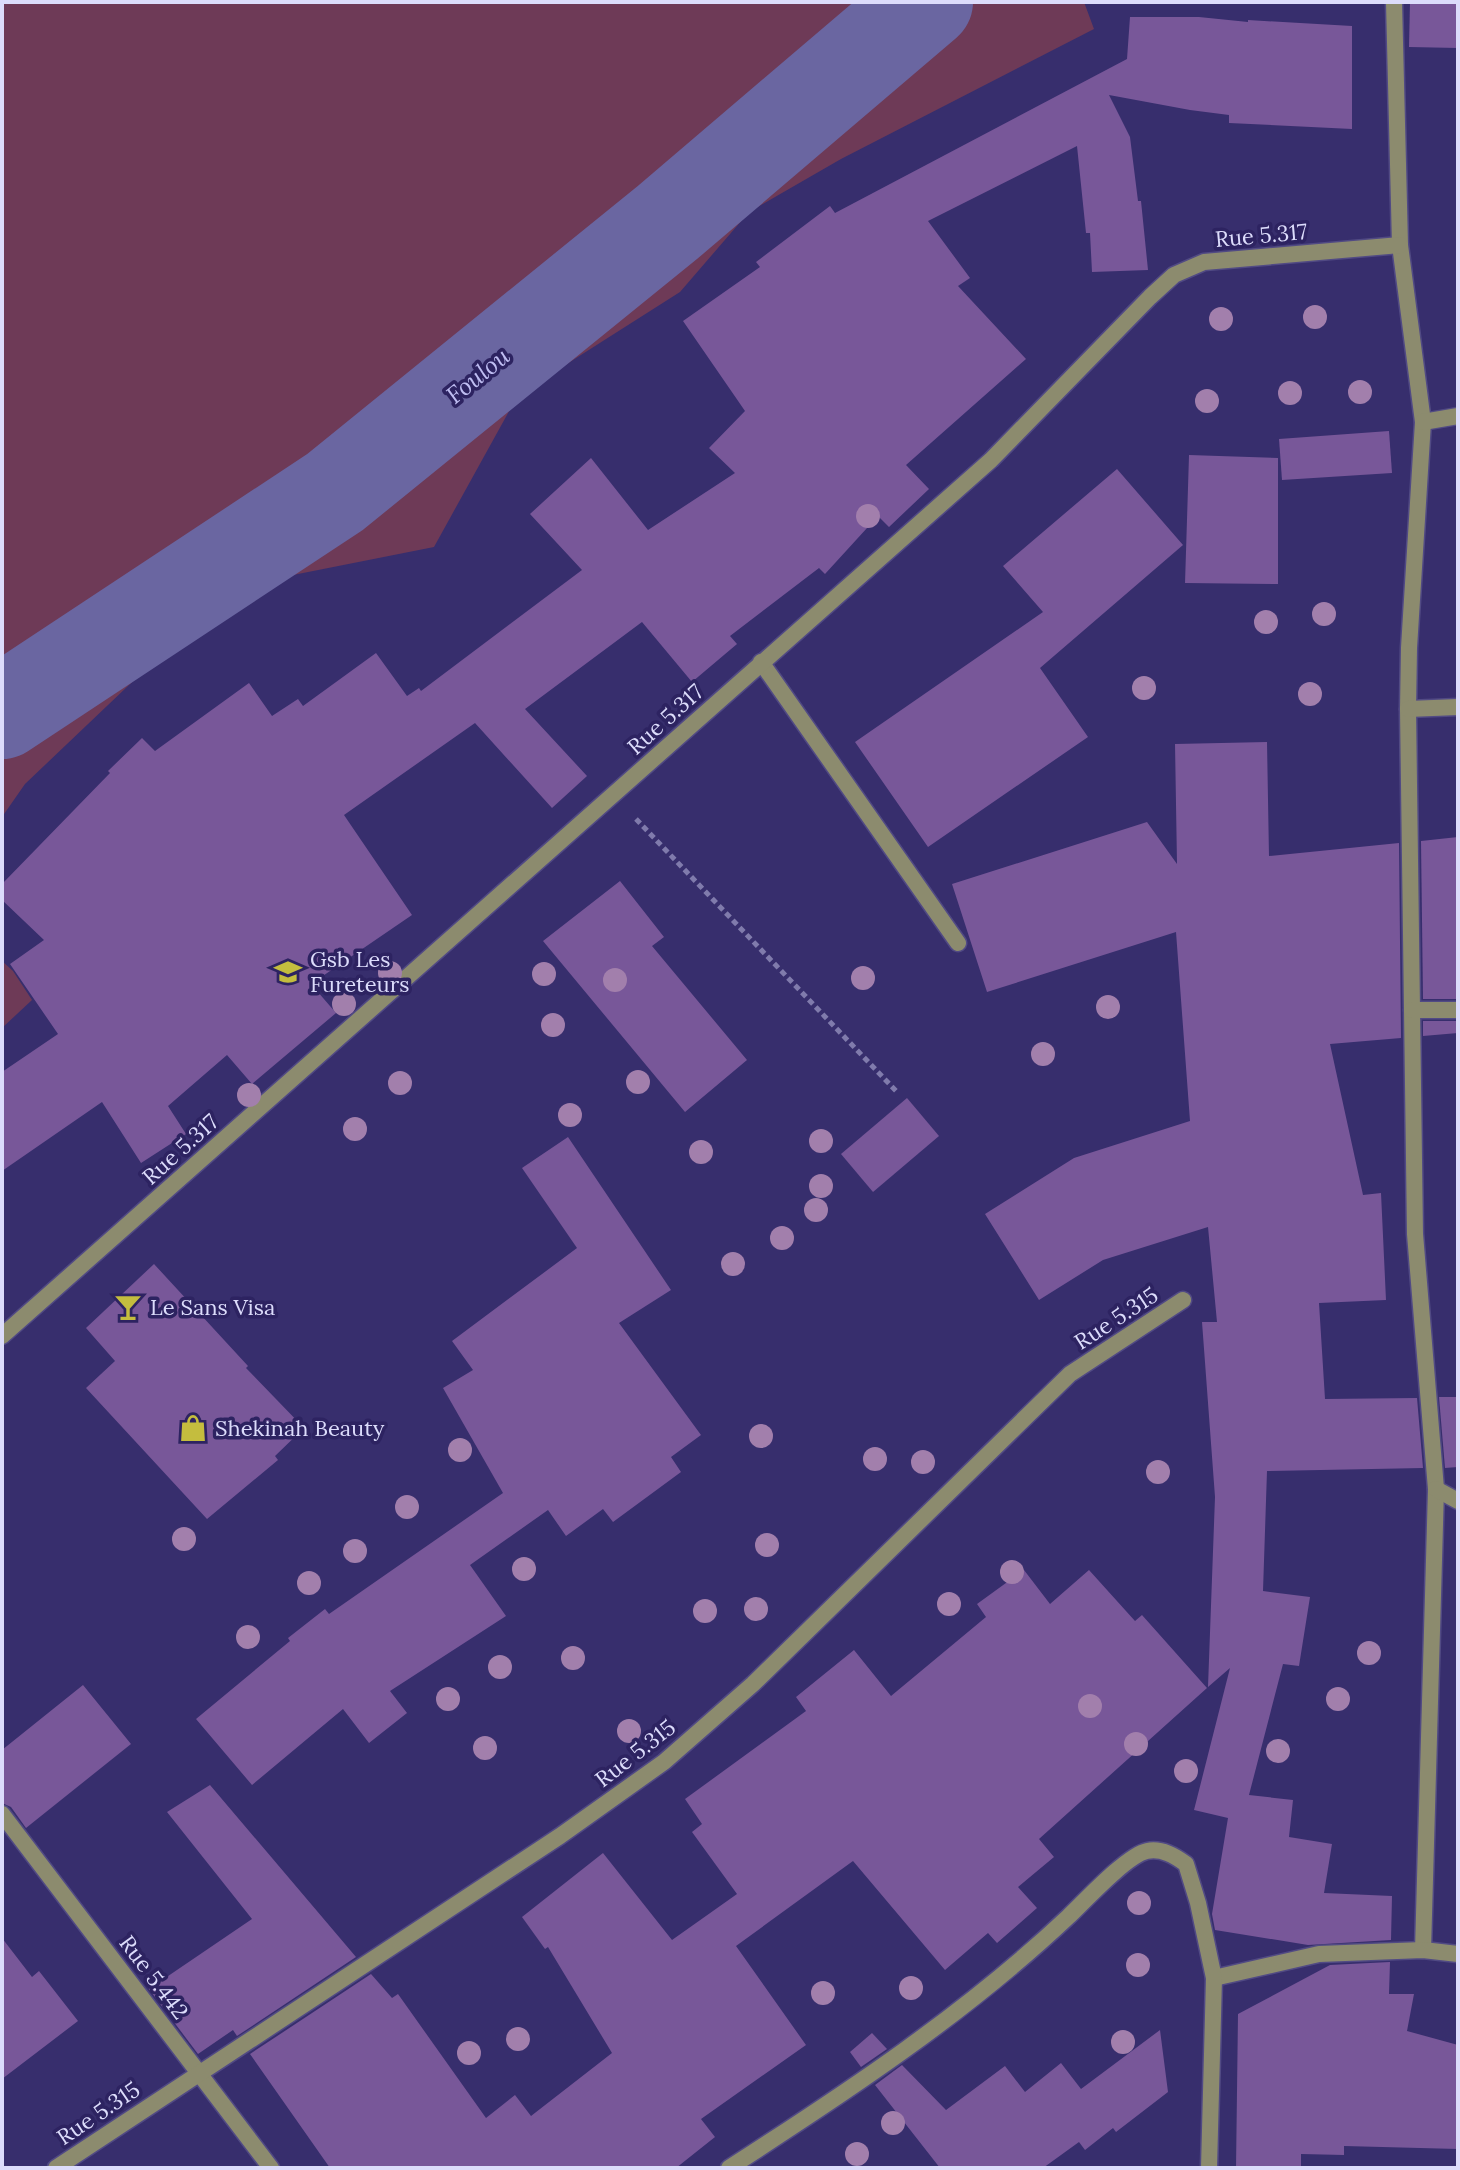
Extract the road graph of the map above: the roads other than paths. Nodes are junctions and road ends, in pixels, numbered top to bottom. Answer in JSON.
{"nodes":[{"id":1,"x":1394,"y":2,"type":"edge"},
{"id":2,"x":1400,"y":245,"type":"junction"},
{"id":3,"x":1458,"y":416,"type":"edge"},
{"id":4,"x":1423,"y":422,"type":"junction"},
{"id":5,"x":761,"y":662,"type":"junction"},
{"id":6,"x":1458,"y":707,"type":"edge"},
{"id":7,"x":1408,"y":709,"type":"junction"},
{"id":8,"x":958,"y":943,"type":"dead end"},
{"id":9,"x":1412,"y":1010,"type":"junction"},
{"id":10,"x":1458,"y":1010,"type":"edge"},
{"id":11,"x":1183,"y":1300,"type":"dead end"},
{"id":12,"x":2,"y":1336,"type":"edge"},
{"id":13,"x":1436,"y":1489,"type":"junction"},
{"id":14,"x":1458,"y":1501,"type":"edge"},
{"id":15,"x":2,"y":1814,"type":"edge"},
{"id":16,"x":1423,"y":1950,"type":"junction"},
{"id":17,"x":1458,"y":1954,"type":"edge"},
{"id":18,"x":1214,"y":1978,"type":"junction"},
{"id":19,"x":198,"y":2072,"type":"junction"},
{"id":20,"x":56,"y":2168,"type":"edge"},
{"id":21,"x":271,"y":2168,"type":"edge"},
{"id":22,"x":729,"y":2168,"type":"edge"},
{"id":23,"x":1209,"y":2168,"type":"edge"}],
"edges":[{"from":1,"to":2,"type":"street"},
{"from":2,"to":4,"type":"street"},
{"from":2,"to":5,"type":"street","name":"Rue 5.317"},
{"from":3,"to":4,"type":"street"},
{"from":4,"to":7,"type":"street"},
{"from":5,"to":8,"type":"street"},
{"from":5,"to":12,"type":"street","name":"Rue 5.317"},
{"from":6,"to":7,"type":"street"},
{"from":7,"to":9,"type":"street"},
{"from":9,"to":10,"type":"street"},
{"from":9,"to":13,"type":"street"},
{"from":11,"to":19,"type":"street","name":"Rue 5.315"},
{"from":13,"to":14,"type":"street"},
{"from":13,"to":16,"type":"street"},
{"from":15,"to":19,"type":"street","name":"Rue 5.442"},
{"from":16,"to":17,"type":"street"},
{"from":16,"to":18,"type":"street"},
{"from":18,"to":22,"type":"street"},
{"from":18,"to":23,"type":"street"},
{"from":19,"to":20,"type":"street","name":"Rue 5.315"},
{"from":19,"to":21,"type":"street","name":"Rue 5.442"}]}
